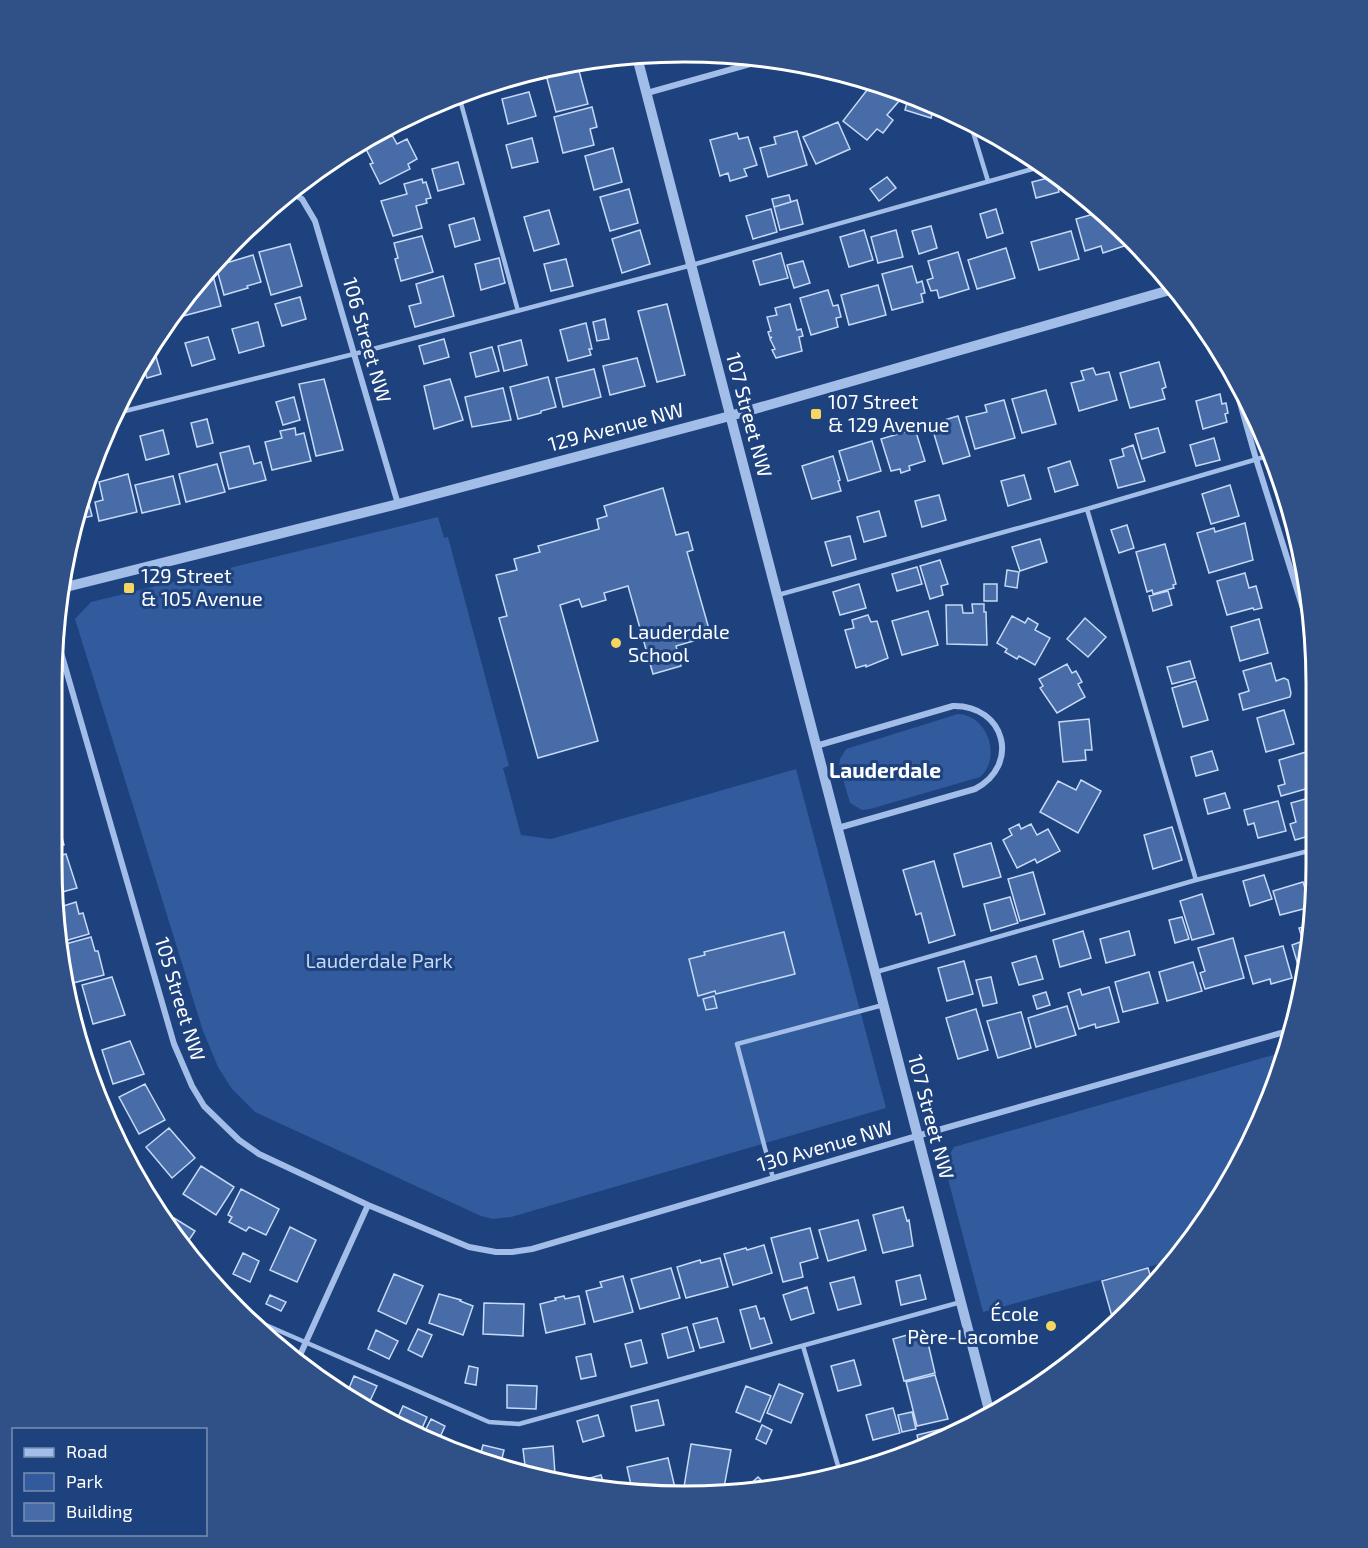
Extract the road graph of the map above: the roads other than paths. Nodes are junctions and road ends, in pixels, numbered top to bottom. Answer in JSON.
{"nodes":[{"id":1,"x":639,"y":63,"type":"edge"},
{"id":2,"x":746,"y":65,"type":"edge"},
{"id":3,"x":646,"y":93,"type":"junction"},
{"id":4,"x":461,"y":103,"type":"edge"},
{"id":5,"x":973,"y":134,"type":"edge"},
{"id":6,"x":1034,"y":169,"type":"edge"},
{"id":7,"x":988,"y":182,"type":"junction"},
{"id":8,"x":297,"y":197,"type":"edge"},
{"id":9,"x":692,"y":265,"type":"junction"},
{"id":10,"x":1166,"y":291,"type":"edge"},
{"id":11,"x":518,"y":311,"type":"junction"},
{"id":12,"x":354,"y":354,"type":"junction"},
{"id":13,"x":1242,"y":408,"type":"edge"},
{"id":14,"x":125,"y":411,"type":"edge"},
{"id":15,"x":730,"y":416,"type":"junction"},
{"id":16,"x":1263,"y":457,"type":"edge"},
{"id":17,"x":1256,"y":459,"type":"junction"},
{"id":18,"x":398,"y":504,"type":"junction"},
{"id":19,"x":1088,"y":509,"type":"junction"},
{"id":20,"x":70,"y":586,"type":"edge"},
{"id":21,"x":778,"y":595,"type":"junction"},
{"id":22,"x":1301,"y":602,"type":"edge"},
{"id":23,"x":63,"y":658,"type":"edge"},
{"id":24,"x":816,"y":746,"type":"junction"},
{"id":25,"x":838,"y":828,"type":"junction"},
{"id":26,"x":1306,"y":852,"type":"edge"},
{"id":27,"x":1196,"y":880,"type":"junction"},
{"id":28,"x":875,"y":972,"type":"junction"},
{"id":29,"x":883,"y":1005,"type":"junction"},
{"id":30,"x":1283,"y":1032,"type":"edge"},
{"id":31,"x":917,"y":1136,"type":"junction"},
{"id":32,"x":773,"y":1178,"type":"junction"},
{"id":33,"x":368,"y":1205,"type":"junction"},
{"id":34,"x":961,"y":1302,"type":"junction"},
{"id":35,"x":269,"y":1327,"type":"edge"},
{"id":36,"x":305,"y":1344,"type":"junction"},
{"id":37,"x":803,"y":1346,"type":"junction"},
{"id":38,"x":300,"y":1354,"type":"edge"},
{"id":39,"x":988,"y":1407,"type":"edge"},
{"id":40,"x":838,"y":1467,"type":"edge"}],
"edges":[{"from":1,"to":3,"type":"street","name":"107 Street NW"},
{"from":2,"to":3,"type":"street"},
{"from":3,"to":9,"type":"street","name":"107 Street NW"},
{"from":4,"to":11,"type":"lane"},
{"from":5,"to":7,"type":"lane"},
{"from":6,"to":7,"type":"lane"},
{"from":7,"to":9,"type":"lane"},
{"from":8,"to":12,"type":"street","name":"106 Street NW"},
{"from":9,"to":11,"type":"lane"},
{"from":9,"to":15,"type":"street","name":"107 Street NW"},
{"from":10,"to":15,"type":"street","name":"129 Avenue NW"},
{"from":11,"to":12,"type":"lane"},
{"from":12,"to":14,"type":"lane"},
{"from":12,"to":18,"type":"street","name":"106 Street NW"},
{"from":13,"to":17,"type":"street"},
{"from":15,"to":18,"type":"street","name":"129 Avenue NW"},
{"from":15,"to":21,"type":"street","name":"107 Street NW"},
{"from":16,"to":17,"type":"lane"},
{"from":17,"to":19,"type":"lane"},
{"from":17,"to":22,"type":"street"},
{"from":18,"to":20,"type":"street","name":"129 Avenue NW"},
{"from":19,"to":21,"type":"lane"},
{"from":19,"to":27,"type":"lane"},
{"from":21,"to":24,"type":"street","name":"107 Street NW"},
{"from":23,"to":33,"type":"street","name":"105 Street NW"},
{"from":24,"to":25,"type":"street","name":"107 Street NW"},
{"from":24,"to":25,"type":"street"},
{"from":25,"to":28,"type":"street","name":"107 Street NW"},
{"from":26,"to":27,"type":"lane"},
{"from":27,"to":28,"type":"lane"},
{"from":28,"to":29,"type":"street","name":"107 Street NW"},
{"from":29,"to":31,"type":"street","name":"107 Street NW"},
{"from":29,"to":32,"type":"lane"},
{"from":30,"to":31,"type":"street","name":"130 Avenue NW"},
{"from":31,"to":32,"type":"street","name":"130 Avenue NW"},
{"from":31,"to":34,"type":"street","name":"107 Street NW"},
{"from":32,"to":33,"type":"street","name":"130 Avenue NW"},
{"from":33,"to":36,"type":"street"},
{"from":34,"to":37,"type":"lane"},
{"from":34,"to":39,"type":"street","name":"107 Street NW"},
{"from":35,"to":36,"type":"lane"},
{"from":36,"to":37,"type":"lane"},
{"from":36,"to":38,"type":"street"},
{"from":37,"to":40,"type":"lane"}]}
